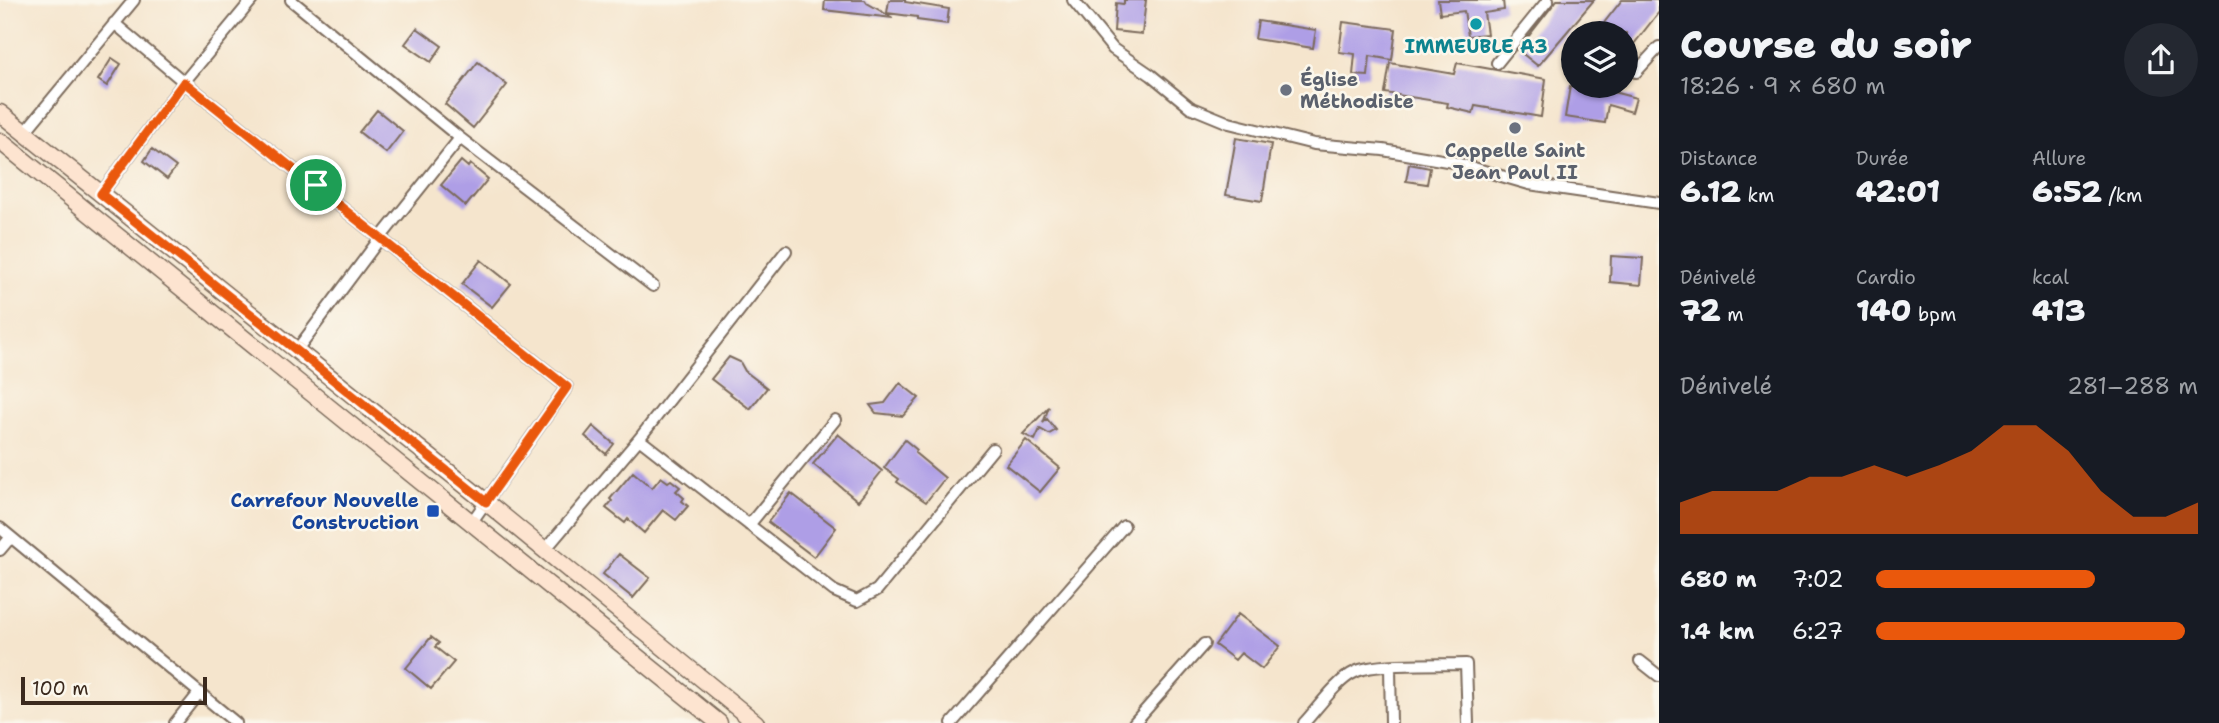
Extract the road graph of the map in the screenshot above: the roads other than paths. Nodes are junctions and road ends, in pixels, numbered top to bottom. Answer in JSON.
{"nodes":[{"id":1,"x":134,"y":0,"type":"edge"},
{"id":2,"x":251,"y":0,"type":"edge"},
{"id":3,"x":291,"y":0,"type":"edge"},
{"id":4,"x":1073,"y":0,"type":"edge"},
{"id":5,"x":1548,"y":0,"type":"edge"},
{"id":6,"x":114,"y":23,"type":"junction"},
{"id":7,"x":1659,"y":47,"type":"edge"},
{"id":8,"x":1497,"y":63,"type":"dead end"},
{"id":9,"x":1638,"y":70,"type":"edge"},
{"id":10,"x":184,"y":82,"type":"junction"},
{"id":11,"x":0,"y":113,"type":"edge"},
{"id":12,"x":24,"y":133,"type":"junction"},
{"id":13,"x":460,"y":138,"type":"junction"},
{"id":14,"x":0,"y":141,"type":"edge"},
{"id":15,"x":101,"y":194,"type":"junction"},
{"id":16,"x":1659,"y":204,"type":"edge"},
{"id":17,"x":381,"y":237,"type":"junction"},
{"id":18,"x":786,"y":251,"type":"dead end"},
{"id":19,"x":653,"y":286,"type":"dead end"},
{"id":20,"x":296,"y":351,"type":"junction"},
{"id":21,"x":835,"y":420,"type":"dead end"},
{"id":22,"x":639,"y":439,"type":"junction"},
{"id":23,"x":993,"y":449,"type":"dead end"},
{"id":24,"x":486,"y":502,"type":"junction"},
{"id":25,"x":471,"y":523,"type":"junction"},
{"id":26,"x":750,"y":525,"type":"junction"},
{"id":27,"x":1124,"y":526,"type":"dead end"},
{"id":28,"x":0,"y":528,"type":"edge"},
{"id":29,"x":11,"y":537,"type":"junction"},
{"id":30,"x":0,"y":550,"type":"edge"},
{"id":31,"x":544,"y":551,"type":"junction"},
{"id":32,"x":1204,"y":644,"type":"dead end"},
{"id":33,"x":1640,"y":661,"type":"dead end"},
{"id":34,"x":1390,"y":667,"type":"junction"},
{"id":35,"x":1657,"y":670,"type":"edge"},
{"id":36,"x":199,"y":693,"type":"junction"},
{"id":37,"x":176,"y":723,"type":"edge"},
{"id":38,"x":236,"y":723,"type":"edge"},
{"id":39,"x":719,"y":723,"type":"edge"},
{"id":40,"x":756,"y":723,"type":"edge"},
{"id":41,"x":952,"y":723,"type":"edge"},
{"id":42,"x":1133,"y":723,"type":"edge"},
{"id":43,"x":1304,"y":723,"type":"edge"},
{"id":44,"x":1391,"y":723,"type":"edge"},
{"id":45,"x":1468,"y":723,"type":"edge"}],
"edges":[{"from":1,"to":6,"type":"street"},
{"from":2,"to":10,"type":"street"},
{"from":3,"to":13,"type":"street"},
{"from":4,"to":16,"type":"street"},
{"from":5,"to":8,"type":"street"},
{"from":6,"to":10,"type":"street"},
{"from":6,"to":12,"type":"street"},
{"from":7,"to":9,"type":"street"},
{"from":10,"to":15,"type":"street"},
{"from":10,"to":17,"type":"street"},
{"from":11,"to":12,"type":"main road"},
{"from":12,"to":15,"type":"main road"},
{"from":13,"to":17,"type":"street"},
{"from":13,"to":19,"type":"street"},
{"from":14,"to":25,"type":"main road"},
{"from":15,"to":20,"type":"main road"},
{"from":17,"to":20,"type":"street"},
{"from":17,"to":24,"type":"street"},
{"from":18,"to":22,"type":"street"},
{"from":20,"to":24,"type":"main road"},
{"from":21,"to":26,"type":"street"},
{"from":22,"to":26,"type":"street"},
{"from":22,"to":31,"type":"street"},
{"from":23,"to":26,"type":"street"},
{"from":24,"to":25,"type":"street"},
{"from":24,"to":31,"type":"main road"},
{"from":25,"to":39,"type":"main road"},
{"from":27,"to":41,"type":"street"},
{"from":28,"to":29,"type":"street"},
{"from":29,"to":30,"type":"street"},
{"from":29,"to":36,"type":"street"},
{"from":31,"to":40,"type":"main road"},
{"from":32,"to":42,"type":"street"},
{"from":33,"to":35,"type":"street"},
{"from":34,"to":43,"type":"street"},
{"from":34,"to":44,"type":"street"},
{"from":34,"to":45,"type":"street"},
{"from":36,"to":37,"type":"street"},
{"from":36,"to":38,"type":"street"}]}
